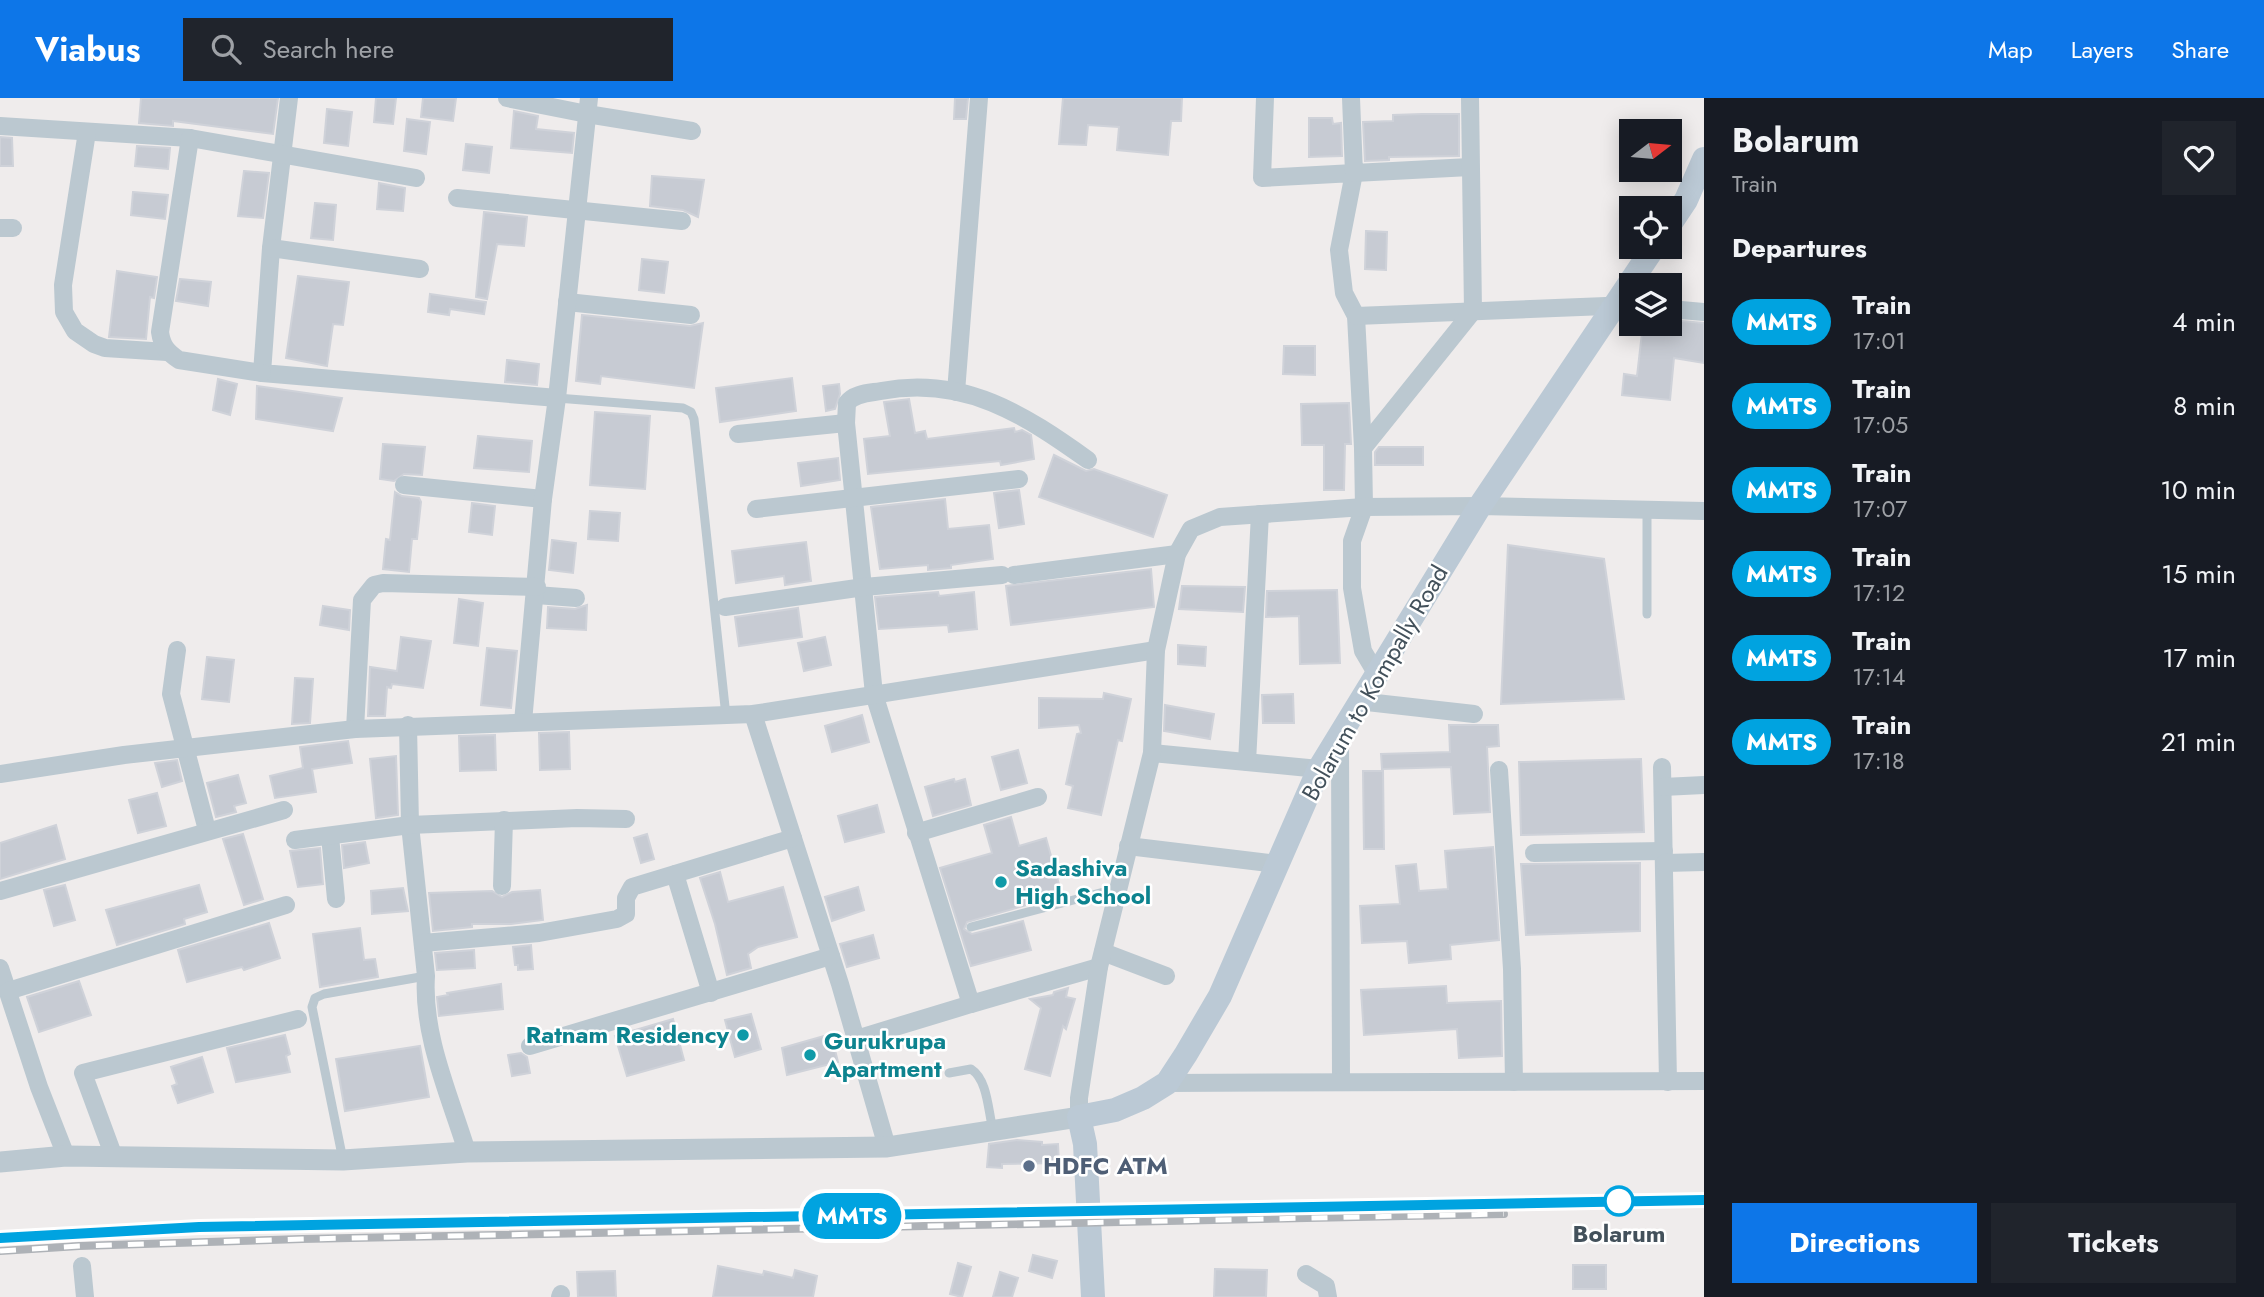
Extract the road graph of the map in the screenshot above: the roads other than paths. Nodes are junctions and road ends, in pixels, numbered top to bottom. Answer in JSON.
{"nodes":[{"id":1,"x":289,"y":98,"type":"edge"},
{"id":2,"x":507,"y":98,"type":"edge"},
{"id":3,"x":979,"y":98,"type":"edge"},
{"id":4,"x":1265,"y":98,"type":"edge"},
{"id":5,"x":1351,"y":98,"type":"edge"},
{"id":6,"x":1470,"y":98,"type":"edge"},
{"id":7,"x":588,"y":106,"type":"edge"},
{"id":8,"x":0,"y":126,"type":"edge"},
{"id":9,"x":692,"y":131,"type":"dead end"},
{"id":10,"x":87,"y":132,"type":"junction"},
{"id":11,"x":190,"y":138,"type":"junction"},
{"id":12,"x":282,"y":153,"type":"junction"},
{"id":13,"x":1704,"y":159,"type":"edge"},
{"id":14,"x":1470,"y":167,"type":"junction"},
{"id":15,"x":1354,"y":173,"type":"junction"},
{"id":16,"x":416,"y":178,"type":"dead end"},
{"id":17,"x":457,"y":198,"type":"dead end"},
{"id":18,"x":1695,"y":201,"type":"edge"},
{"id":19,"x":576,"y":210,"type":"junction"},
{"id":20,"x":1682,"y":213,"type":"edge"},
{"id":21,"x":682,"y":221,"type":"dead end"},
{"id":22,"x":271,"y":248,"type":"junction"},
{"id":23,"x":420,"y":270,"type":"dead end"},
{"id":24,"x":567,"y":302,"type":"junction"},
{"id":25,"x":1619,"y":304,"type":"edge"},
{"id":26,"x":1619,"y":310,"type":"edge"},
{"id":27,"x":1682,"y":310,"type":"edge"},
{"id":28,"x":1473,"y":311,"type":"junction"},
{"id":29,"x":1704,"y":312,"type":"edge"},
{"id":30,"x":691,"y":315,"type":"dead end"},
{"id":31,"x":1356,"y":316,"type":"junction"},
{"id":32,"x":167,"y":352,"type":"junction"},
{"id":33,"x":262,"y":373,"type":"junction"},
{"id":34,"x":956,"y":392,"type":"junction"},
{"id":35,"x":558,"y":398,"type":"junction"},
{"id":36,"x":846,"y":423,"type":"junction"},
{"id":37,"x":738,"y":433,"type":"dead end"},
{"id":38,"x":1363,"y":448,"type":"junction"},
{"id":39,"x":1088,"y":460,"type":"dead end"},
{"id":40,"x":1019,"y":480,"type":"dead end"},
{"id":41,"x":404,"y":485,"type":"dead end"},
{"id":42,"x":854,"y":498,"type":"junction"},
{"id":43,"x":543,"y":499,"type":"junction"},
{"id":44,"x":1480,"y":506,"type":"junction"},
{"id":45,"x":1364,"y":507,"type":"junction"},
{"id":46,"x":756,"y":509,"type":"dead end"},
{"id":47,"x":1647,"y":510,"type":"junction"},
{"id":48,"x":1704,"y":512,"type":"edge"},
{"id":49,"x":1261,"y":514,"type":"junction"},
{"id":50,"x":1177,"y":554,"type":"junction"},
{"id":51,"x":864,"y":587,"type":"junction"},
{"id":52,"x":537,"y":591,"type":"junction"},
{"id":53,"x":576,"y":598,"type":"dead end"},
{"id":54,"x":725,"y":607,"type":"dead end"},
{"id":55,"x":1647,"y":614,"type":"dead end"},
{"id":56,"x":177,"y":650,"type":"dead end"},
{"id":57,"x":1156,"y":650,"type":"junction"},
{"id":58,"x":1376,"y":673,"type":"junction"},
{"id":59,"x":874,"y":694,"type":"junction"},
{"id":60,"x":1359,"y":701,"type":"junction"},
{"id":61,"x":753,"y":714,"type":"junction"},
{"id":62,"x":1474,"y":714,"type":"dead end"},
{"id":63,"x":726,"y":716,"type":"junction"},
{"id":64,"x":523,"y":722,"type":"junction"},
{"id":65,"x":408,"y":726,"type":"junction"},
{"id":66,"x":355,"y":729,"type":"junction"},
{"id":67,"x":1340,"y":737,"type":"junction"},
{"id":68,"x":187,"y":748,"type":"junction"},
{"id":69,"x":1152,"y":753,"type":"junction"},
{"id":70,"x":1247,"y":762,"type":"junction"},
{"id":71,"x":1662,"y":766,"type":"dead end"},
{"id":72,"x":1319,"y":769,"type":"junction"},
{"id":73,"x":1499,"y":770,"type":"dead end"},
{"id":74,"x":0,"y":774,"type":"edge"},
{"id":75,"x":1704,"y":785,"type":"edge"},
{"id":76,"x":1663,"y":787,"type":"junction"},
{"id":77,"x":1038,"y":797,"type":"dead end"},
{"id":78,"x":284,"y":810,"type":"dead end"},
{"id":79,"x":626,"y":819,"type":"dead end"},
{"id":80,"x":504,"y":820,"type":"junction"},
{"id":81,"x":410,"y":825,"type":"junction"},
{"id":82,"x":207,"y":830,"type":"junction"},
{"id":83,"x":916,"y":833,"type":"junction"},
{"id":84,"x":330,"y":836,"type":"junction"},
{"id":85,"x":793,"y":838,"type":"junction"},
{"id":86,"x":295,"y":840,"type":"dead end"},
{"id":87,"x":1128,"y":846,"type":"junction"},
{"id":88,"x":1534,"y":853,"type":"dead end"},
{"id":89,"x":1665,"y":857,"type":"junction"},
{"id":90,"x":1704,"y":862,"type":"edge"},
{"id":91,"x":1277,"y":864,"type":"junction"},
{"id":92,"x":675,"y":874,"type":"junction"},
{"id":93,"x":502,"y":886,"type":"dead end"},
{"id":94,"x":1119,"y":888,"type":"junction"},
{"id":95,"x":0,"y":891,"type":"edge"},
{"id":96,"x":337,"y":900,"type":"dead end"},
{"id":97,"x":286,"y":905,"type":"dead end"},
{"id":98,"x":971,"y":928,"type":"dead end"},
{"id":99,"x":422,"y":943,"type":"junction"},
{"id":100,"x":831,"y":956,"type":"junction"},
{"id":101,"x":1101,"y":960,"type":"junction"},
{"id":102,"x":0,"y":968,"type":"edge"},
{"id":103,"x":426,"y":976,"type":"junction"},
{"id":104,"x":1166,"y":976,"type":"dead end"},
{"id":105,"x":8,"y":991,"type":"junction"},
{"id":106,"x":711,"y":993,"type":"junction"},
{"id":107,"x":971,"y":1004,"type":"junction"},
{"id":108,"x":298,"y":1019,"type":"dead end"},
{"id":109,"x":856,"y":1039,"type":"junction"},
{"id":110,"x":530,"y":1046,"type":"dead end"},
{"id":111,"x":949,"y":1073,"type":"dead end"},
{"id":112,"x":1704,"y":1081,"type":"edge"},
{"id":113,"x":1341,"y":1082,"type":"junction"},
{"id":114,"x":1514,"y":1082,"type":"junction"},
{"id":115,"x":1668,"y":1082,"type":"junction"},
{"id":116,"x":1167,"y":1083,"type":"junction"},
{"id":117,"x":1079,"y":1117,"type":"junction"},
{"id":118,"x":993,"y":1131,"type":"junction"},
{"id":119,"x":887,"y":1147,"type":"junction"},
{"id":120,"x":467,"y":1152,"type":"junction"},
{"id":121,"x":66,"y":1156,"type":"junction"},
{"id":122,"x":114,"y":1157,"type":"junction"},
{"id":123,"x":343,"y":1160,"type":"junction"},
{"id":124,"x":0,"y":1162,"type":"edge"},
{"id":125,"x":82,"y":1266,"type":"dead end"},
{"id":126,"x":1306,"y":1274,"type":"dead end"},
{"id":127,"x":85,"y":1297,"type":"edge"},
{"id":128,"x":1093,"y":1297,"type":"edge"},
{"id":129,"x":1328,"y":1297,"type":"edge"}],
"edges":[{"from":1,"to":12,"type":"street"},
{"from":2,"to":7,"type":"street"},
{"from":3,"to":34,"type":"street"},
{"from":4,"to":15,"type":"street"},
{"from":5,"to":15,"type":"street"},
{"from":6,"to":14,"type":"street"},
{"from":7,"to":9,"type":"street"},
{"from":7,"to":19,"type":"street"},
{"from":8,"to":10,"type":"street"},
{"from":10,"to":11,"type":"street"},
{"from":10,"to":32,"type":"street"},
{"from":11,"to":12,"type":"street"},
{"from":11,"to":32,"type":"street"},
{"from":12,"to":16,"type":"street"},
{"from":12,"to":22,"type":"street"},
{"from":13,"to":18,"type":"main road"},
{"from":14,"to":15,"type":"street"},
{"from":14,"to":28,"type":"street"},
{"from":15,"to":31,"type":"street"},
{"from":17,"to":19,"type":"street"},
{"from":18,"to":20,"type":"main road"},
{"from":19,"to":21,"type":"street"},
{"from":19,"to":24,"type":"street"},
{"from":22,"to":23,"type":"street"},
{"from":22,"to":33,"type":"street"},
{"from":24,"to":30,"type":"street"},
{"from":24,"to":35,"type":"street"},
{"from":25,"to":28,"type":"street"},
{"from":26,"to":44,"type":"main road","name":"Bolarum to Kompally Road"},
{"from":27,"to":29,"type":"street"},
{"from":28,"to":31,"type":"street"},
{"from":28,"to":38,"type":"street"},
{"from":31,"to":38,"type":"street"},
{"from":32,"to":33,"type":"street"},
{"from":33,"to":35,"type":"street"},
{"from":34,"to":36,"type":"street"},
{"from":34,"to":39,"type":"street"},
{"from":35,"to":43,"type":"street"},
{"from":35,"to":63,"type":"lane"},
{"from":36,"to":37,"type":"street"},
{"from":36,"to":42,"type":"street"},
{"from":38,"to":45,"type":"street"},
{"from":40,"to":42,"type":"street"},
{"from":41,"to":43,"type":"street"},
{"from":42,"to":46,"type":"street"},
{"from":42,"to":51,"type":"street"},
{"from":43,"to":52,"type":"street"},
{"from":44,"to":45,"type":"street"},
{"from":44,"to":47,"type":"street"},
{"from":44,"to":58,"type":"main road","name":"Bolarum to Kompally Road"},
{"from":45,"to":49,"type":"street"},
{"from":45,"to":58,"type":"street"},
{"from":47,"to":48,"type":"street"},
{"from":47,"to":55,"type":"lane"},
{"from":49,"to":50,"type":"street"},
{"from":49,"to":70,"type":"street"},
{"from":50,"to":51,"type":"street"},
{"from":50,"to":57,"type":"street"},
{"from":51,"to":54,"type":"street"},
{"from":51,"to":59,"type":"street"},
{"from":52,"to":53,"type":"street"},
{"from":52,"to":64,"type":"street"},
{"from":52,"to":66,"type":"street"},
{"from":56,"to":68,"type":"street"},
{"from":57,"to":59,"type":"street"},
{"from":57,"to":69,"type":"street"},
{"from":58,"to":60,"type":"main road","name":"Bolarum to Kompally Road"},
{"from":59,"to":61,"type":"street"},
{"from":59,"to":83,"type":"street"},
{"from":60,"to":62,"type":"street"},
{"from":60,"to":67,"type":"main road","name":"Bolarum to Kompally Road"},
{"from":61,"to":63,"type":"street"},
{"from":61,"to":85,"type":"street"},
{"from":63,"to":64,"type":"street"},
{"from":64,"to":65,"type":"street"},
{"from":65,"to":66,"type":"street"},
{"from":65,"to":81,"type":"street"},
{"from":66,"to":68,"type":"street"},
{"from":67,"to":72,"type":"main road","name":"Bolarum to Kompally Road"},
{"from":67,"to":113,"type":"street"},
{"from":68,"to":74,"type":"street"},
{"from":68,"to":82,"type":"street"},
{"from":69,"to":70,"type":"street"},
{"from":69,"to":87,"type":"street"},
{"from":70,"to":72,"type":"street"},
{"from":71,"to":76,"type":"street"},
{"from":72,"to":91,"type":"main road","name":"Bolarum to Kompally Road"},
{"from":73,"to":114,"type":"street"},
{"from":75,"to":76,"type":"street"},
{"from":76,"to":89,"type":"street"},
{"from":77,"to":83,"type":"street"},
{"from":78,"to":82,"type":"street"},
{"from":79,"to":80,"type":"street"},
{"from":80,"to":81,"type":"street"},
{"from":80,"to":93,"type":"street"},
{"from":81,"to":84,"type":"street"},
{"from":81,"to":99,"type":"street"},
{"from":82,"to":95,"type":"street"},
{"from":83,"to":107,"type":"street"},
{"from":84,"to":86,"type":"street"},
{"from":84,"to":96,"type":"street"},
{"from":85,"to":92,"type":"street"},
{"from":85,"to":100,"type":"street"},
{"from":87,"to":91,"type":"street"},
{"from":87,"to":94,"type":"street"},
{"from":88,"to":89,"type":"street"},
{"from":89,"to":90,"type":"street"},
{"from":89,"to":115,"type":"street"},
{"from":91,"to":116,"type":"main road","name":"Bolarum to Kompally Road"},
{"from":92,"to":99,"type":"street"},
{"from":92,"to":106,"type":"street"},
{"from":94,"to":98,"type":"lane"},
{"from":94,"to":101,"type":"street"},
{"from":97,"to":105,"type":"street"},
{"from":99,"to":103,"type":"street"},
{"from":100,"to":106,"type":"street"},
{"from":100,"to":109,"type":"street"},
{"from":101,"to":104,"type":"street"},
{"from":101,"to":107,"type":"street"},
{"from":101,"to":117,"type":"street"},
{"from":102,"to":105,"type":"street"},
{"from":103,"to":120,"type":"street"},
{"from":103,"to":123,"type":"lane"},
{"from":105,"to":121,"type":"street"},
{"from":106,"to":110,"type":"street"},
{"from":107,"to":109,"type":"street"},
{"from":108,"to":122,"type":"street"},
{"from":109,"to":119,"type":"street"},
{"from":111,"to":118,"type":"lane"},
{"from":112,"to":115,"type":"street"},
{"from":113,"to":114,"type":"street"},
{"from":113,"to":116,"type":"street"},
{"from":114,"to":115,"type":"street"},
{"from":116,"to":117,"type":"main road","name":"Bolarum to Kompally Road"},
{"from":117,"to":118,"type":"street"},
{"from":117,"to":128,"type":"main road"},
{"from":118,"to":119,"type":"street"},
{"from":119,"to":120,"type":"street"},
{"from":120,"to":123,"type":"street"},
{"from":121,"to":122,"type":"street"},
{"from":121,"to":124,"type":"street"},
{"from":122,"to":123,"type":"street"},
{"from":125,"to":127,"type":"street"},
{"from":126,"to":129,"type":"street"}]}
